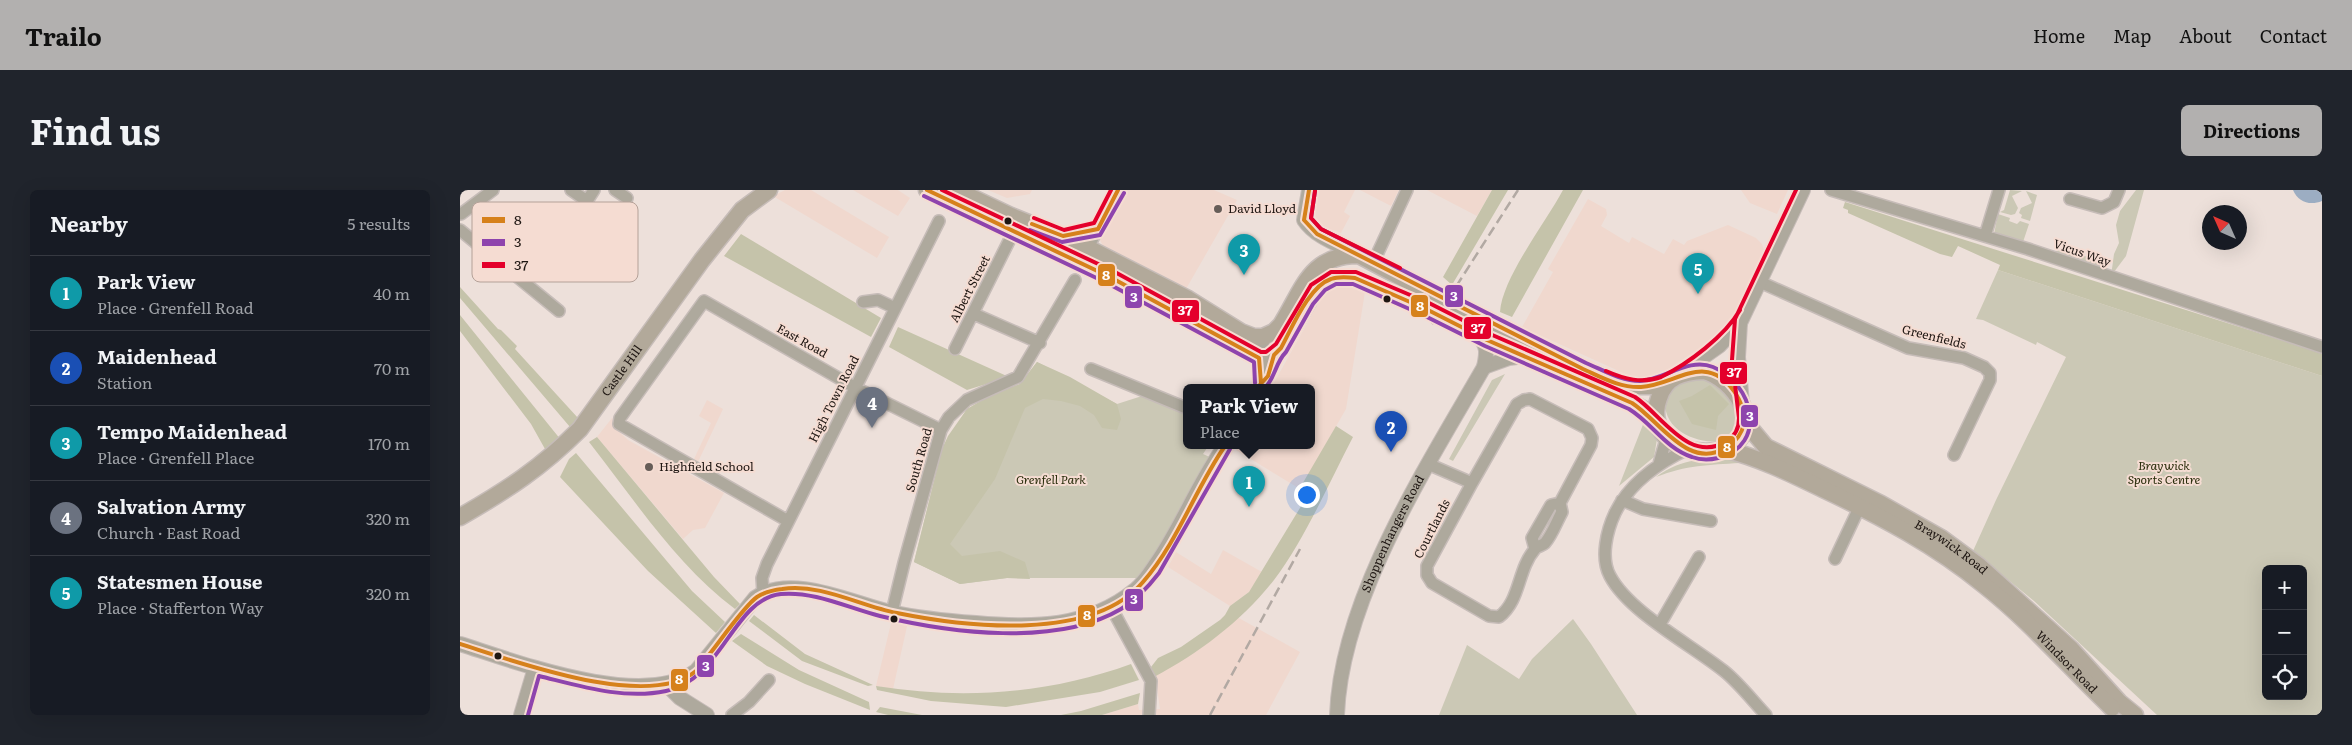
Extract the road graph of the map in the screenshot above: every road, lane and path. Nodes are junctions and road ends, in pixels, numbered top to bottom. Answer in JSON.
{"nodes":[{"id":1,"x":493,"y":190,"type":"edge"},
{"id":2,"x":571,"y":190,"type":"edge"},
{"id":3,"x":594,"y":190,"type":"edge"},
{"id":4,"x":615,"y":190,"type":"edge"},
{"id":5,"x":927,"y":190,"type":"edge"},
{"id":6,"x":956,"y":190,"type":"edge"},
{"id":7,"x":1118,"y":190,"type":"edge"},
{"id":8,"x":1309,"y":190,"type":"edge"},
{"id":9,"x":1407,"y":190,"type":"edge"},
{"id":10,"x":1803,"y":190,"type":"edge"},
{"id":11,"x":1831,"y":190,"type":"edge"},
{"id":12,"x":1999,"y":190,"type":"edge"},
{"id":13,"x":2119,"y":190,"type":"edge"},
{"id":14,"x":764,"y":192,"type":"edge"},
{"id":15,"x":627,"y":198,"type":"dead end"},
{"id":16,"x":2070,"y":199,"type":"dead end"},
{"id":17,"x":476,"y":202,"type":"edge"},
{"id":18,"x":472,"y":205,"type":"edge"},
{"id":19,"x":460,"y":213,"type":"edge"},
{"id":20,"x":940,"y":221,"type":"dead end"},
{"id":21,"x":1098,"y":229,"type":"junction"},
{"id":22,"x":460,"y":230,"type":"edge"},
{"id":23,"x":1063,"y":236,"type":"junction"},
{"id":24,"x":1985,"y":236,"type":"junction"},
{"id":25,"x":472,"y":240,"type":"edge"},
{"id":26,"x":1010,"y":241,"type":"dead end"},
{"id":27,"x":1090,"y":246,"type":"junction"},
{"id":28,"x":1063,"y":254,"type":"junction"},
{"id":29,"x":1366,"y":258,"type":"junction"},
{"id":30,"x":1103,"y":273,"type":"junction"},
{"id":31,"x":1075,"y":280,"type":"dead end"},
{"id":32,"x":524,"y":282,"type":"edge"},
{"id":33,"x":1760,"y":282,"type":"junction"},
{"id":34,"x":863,"y":302,"type":"dead end"},
{"id":35,"x":894,"y":308,"type":"junction"},
{"id":36,"x":559,"y":311,"type":"dead end"},
{"id":37,"x":974,"y":314,"type":"junction"},
{"id":38,"x":1490,"y":323,"type":"junction"},
{"id":39,"x":1740,"y":323,"type":"junction"},
{"id":40,"x":1478,"y":335,"type":"junction"},
{"id":41,"x":1263,"y":337,"type":"junction"},
{"id":42,"x":1040,"y":343,"type":"junction"},
{"id":43,"x":1500,"y":345,"type":"junction"},
{"id":44,"x":2322,"y":347,"type":"edge"},
{"id":45,"x":955,"y":349,"type":"dead end"},
{"id":46,"x":1266,"y":356,"type":"junction"},
{"id":47,"x":1527,"y":356,"type":"junction"},
{"id":48,"x":1488,"y":365,"type":"junction"},
{"id":49,"x":1091,"y":368,"type":"dead end"},
{"id":50,"x":1672,"y":379,"type":"junction"},
{"id":51,"x":1260,"y":384,"type":"edge"},
{"id":52,"x":856,"y":388,"type":"junction"},
{"id":53,"x":1183,"y":407,"type":"edge"},
{"id":54,"x":1743,"y":410,"type":"junction"},
{"id":55,"x":941,"y":430,"type":"junction"},
{"id":56,"x":1662,"y":431,"type":"junction"},
{"id":57,"x":1223,"y":449,"type":"edge"},
{"id":58,"x":1688,"y":449,"type":"junction"},
{"id":59,"x":1724,"y":449,"type":"junction"},
{"id":60,"x":1954,"y":456,"type":"dead end"},
{"id":61,"x":1428,"y":464,"type":"junction"},
{"id":62,"x":1660,"y":464,"type":"junction"},
{"id":63,"x":1472,"y":483,"type":"junction"},
{"id":64,"x":1622,"y":500,"type":"junction"},
{"id":65,"x":1860,"y":506,"type":"junction"},
{"id":66,"x":460,"y":517,"type":"edge"},
{"id":67,"x":1707,"y":518,"type":"dead end"},
{"id":68,"x":788,"y":521,"type":"junction"},
{"id":69,"x":1699,"y":557,"type":"dead end"},
{"id":70,"x":1835,"y":559,"type":"dead end"},
{"id":71,"x":763,"y":592,"type":"junction"},
{"id":72,"x":1111,"y":607,"type":"junction"},
{"id":73,"x":2012,"y":609,"type":"joint"},
{"id":74,"x":892,"y":612,"type":"junction"},
{"id":75,"x":1660,"y":624,"type":"junction"},
{"id":76,"x":460,"y":644,"type":"edge"},
{"id":77,"x":535,"y":668,"type":"junction"},
{"id":78,"x":769,"y":680,"type":"dead end"},
{"id":79,"x":667,"y":685,"type":"junction"},
{"id":80,"x":521,"y":715,"type":"edge"},
{"id":81,"x":707,"y":715,"type":"edge"},
{"id":82,"x":732,"y":715,"type":"edge"},
{"id":83,"x":1149,"y":715,"type":"edge"},
{"id":84,"x":1337,"y":715,"type":"edge"},
{"id":85,"x":1766,"y":715,"type":"edge"},
{"id":86,"x":2119,"y":715,"type":"edge"},
{"id":87,"x":2135,"y":715,"type":"edge"}],
"edges":[{"from":1,"to":17,"type":"street"},
{"from":2,"to":3,"type":"street"},
{"from":4,"to":15,"type":"street"},
{"from":5,"to":28,"type":"main road"},
{"from":6,"to":23,"type":"main road"},
{"from":7,"to":21,"type":"street"},
{"from":8,"to":29,"type":"street"},
{"from":9,"to":29,"type":"street"},
{"from":10,"to":33,"type":"street"},
{"from":11,"to":24,"type":"street","name":"Vicus Way"},
{"from":12,"to":24,"type":"street"},
{"from":13,"to":16,"type":"street"},
{"from":14,"to":66,"type":"main road","name":"Castle Hill"},
{"from":18,"to":19,"type":"street"},
{"from":20,"to":35,"type":"street","name":"High Town Road"},
{"from":21,"to":23,"type":"street"},
{"from":21,"to":27,"type":"street"},
{"from":22,"to":25,"type":"street"},
{"from":23,"to":27,"type":"main road"},
{"from":24,"to":44,"type":"street","name":"Vicus Way"},
{"from":26,"to":37,"type":"street","name":"Albert Street"},
{"from":27,"to":28,"type":"street"},
{"from":27,"to":30,"type":"street"},
{"from":27,"to":41,"type":"main road"},
{"from":28,"to":30,"type":"main road"},
{"from":29,"to":38,"type":"main road"},
{"from":29,"to":41,"type":"main road"},
{"from":30,"to":46,"type":"main road"},
{"from":31,"to":42,"type":"street","name":"South Road"},
{"from":32,"to":36,"type":"street"},
{"from":33,"to":39,"type":"street"},
{"from":33,"to":60,"type":"street","name":"Greenfields"},
{"from":34,"to":35,"type":"street"},
{"from":35,"to":52,"type":"street","name":"High Town Road"},
{"from":37,"to":42,"type":"street"},
{"from":37,"to":45,"type":"street","name":"Albert Street"},
{"from":38,"to":43,"type":"street"},
{"from":38,"to":50,"type":"main road"},
{"from":39,"to":50,"type":"street"},
{"from":39,"to":54,"type":"street"},
{"from":40,"to":43,"type":"main road"},
{"from":40,"to":46,"type":"main road"},
{"from":40,"to":48,"type":"street","name":"Shoppenhangers Road"},
{"from":41,"to":46,"type":"street"},
{"from":42,"to":55,"type":"street","name":"South Road"},
{"from":43,"to":47,"type":"main road"},
{"from":43,"to":48,"type":"street","name":"Shoppenhangers Road"},
{"from":46,"to":51,"type":"street"},
{"from":47,"to":48,"type":"street"},
{"from":47,"to":56,"type":"main road"},
{"from":48,"to":61,"type":"street","name":"Shoppenhangers Road"},
{"from":49,"to":53,"type":"street"},
{"from":50,"to":54,"type":"main road"},
{"from":50,"to":56,"type":"main road"},
{"from":52,"to":55,"type":"street","name":"East Road"},
{"from":52,"to":68,"type":"street","name":"High Town Road"},
{"from":52,"to":68,"type":"street","name":"East Road"},
{"from":54,"to":59,"type":"main road"},
{"from":54,"to":87,"type":"main road","name":"Braywick Road"},
{"from":55,"to":74,"type":"street","name":"South Road"},
{"from":56,"to":58,"type":"main road"},
{"from":56,"to":62,"type":"street"},
{"from":57,"to":72,"type":"street"},
{"from":58,"to":59,"type":"main road"},
{"from":58,"to":62,"type":"street"},
{"from":59,"to":65,"type":"main road","name":"Braywick Road"},
{"from":61,"to":63,"type":"street"},
{"from":61,"to":84,"type":"street","name":"Shoppenhangers Road"},
{"from":62,"to":64,"type":"street"},
{"from":63,"to":63,"type":"street","name":"Courtlands"},
{"from":64,"to":67,"type":"street"},
{"from":64,"to":75,"type":"street"},
{"from":65,"to":70,"type":"street"},
{"from":65,"to":73,"type":"main road","name":"Braywick Road"},
{"from":68,"to":71,"type":"street","name":"High Town Road"},
{"from":69,"to":75,"type":"street"},
{"from":71,"to":74,"type":"street"},
{"from":71,"to":79,"type":"street"},
{"from":72,"to":74,"type":"street"},
{"from":72,"to":83,"type":"street"},
{"from":73,"to":86,"type":"main road","name":"Windsor Road"},
{"from":75,"to":85,"type":"street"},
{"from":76,"to":77,"type":"street"},
{"from":77,"to":79,"type":"street"},
{"from":77,"to":80,"type":"street"},
{"from":78,"to":82,"type":"street"},
{"from":79,"to":81,"type":"street"}]}
